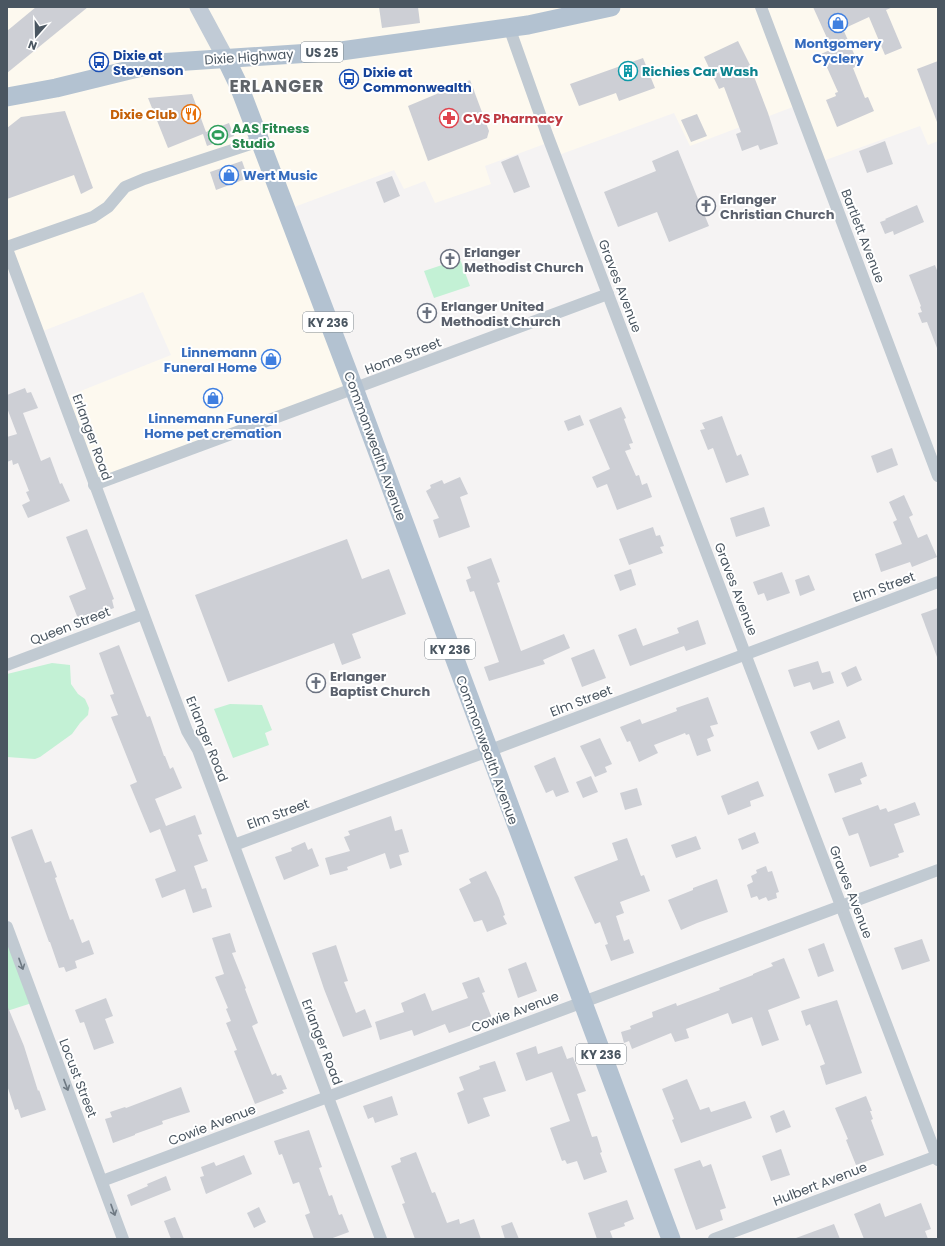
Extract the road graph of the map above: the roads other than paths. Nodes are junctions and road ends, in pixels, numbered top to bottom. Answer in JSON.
{"nodes":[{"id":1,"x":198,"y":7,"type":"edge"},
{"id":2,"x":761,"y":7,"type":"edge"},
{"id":3,"x":606,"y":8,"type":"edge"},
{"id":4,"x":509,"y":27,"type":"junction"},
{"id":5,"x":226,"y":59,"type":"junction"},
{"id":6,"x":7,"y":98,"type":"edge"},
{"id":7,"x":260,"y":141,"type":"junction"},
{"id":8,"x":7,"y":248,"type":"edge"},
{"id":9,"x":608,"y":294,"type":"junction"},
{"id":10,"x":354,"y":390,"type":"junction"},
{"id":11,"x":938,"y":476,"type":"edge"},
{"id":12,"x":94,"y":485,"type":"junction"},
{"id":13,"x":938,"y":582,"type":"edge"},
{"id":14,"x":143,"y":614,"type":"junction"},
{"id":15,"x":745,"y":654,"type":"junction"},
{"id":16,"x":7,"y":665,"type":"edge"},
{"id":17,"x":488,"y":751,"type":"junction"},
{"id":18,"x":234,"y":845,"type":"junction"},
{"id":19,"x":938,"y":870,"type":"edge"},
{"id":20,"x":841,"y":906,"type":"junction"},
{"id":21,"x":7,"y":927,"type":"edge"},
{"id":22,"x":582,"y":1002,"type":"junction"},
{"id":23,"x":328,"y":1096,"type":"junction"},
{"id":24,"x":937,"y":1158,"type":"edge"},
{"id":25,"x":102,"y":1181,"type":"junction"},
{"id":26,"x":124,"y":1239,"type":"edge"},
{"id":27,"x":381,"y":1239,"type":"edge"},
{"id":28,"x":671,"y":1239,"type":"edge"},
{"id":29,"x":714,"y":1239,"type":"edge"}],
"edges":[{"from":1,"to":5,"type":"main road","number":"KY 236"},
{"from":2,"to":11,"type":"street","name":"Bartlett Avenue"},
{"from":3,"to":4,"type":"main road","name":"Dixie Highway","number":"US 25"},
{"from":4,"to":5,"type":"main road","name":"Dixie Highway","number":"US 25"},
{"from":4,"to":9,"type":"street","name":"Graves Avenue"},
{"from":5,"to":6,"type":"main road","name":"Dixie Highway","number":"US 25"},
{"from":5,"to":7,"type":"main road","name":"Commonwealth Avenue","number":"KY 236"},
{"from":7,"to":8,"type":"street"},
{"from":7,"to":10,"type":"main road","name":"Commonwealth Avenue","number":"KY 236"},
{"from":8,"to":12,"type":"street","name":"Erlanger Road"},
{"from":9,"to":10,"type":"street","name":"Home Street"},
{"from":9,"to":15,"type":"street","name":"Graves Avenue"},
{"from":10,"to":12,"type":"street","name":"Home Street"},
{"from":10,"to":17,"type":"main road","name":"Commonwealth Avenue","number":"KY 236"},
{"from":12,"to":14,"type":"street","name":"Erlanger Road"},
{"from":13,"to":15,"type":"street","name":"Elm Street"},
{"from":14,"to":16,"type":"street","name":"Queen Street"},
{"from":14,"to":18,"type":"street","name":"Erlanger Road"},
{"from":15,"to":17,"type":"street","name":"Elm Street"},
{"from":15,"to":20,"type":"street","name":"Graves Avenue"},
{"from":17,"to":18,"type":"street","name":"Elm Street"},
{"from":17,"to":22,"type":"main road","name":"Commonwealth Avenue","number":"KY 236"},
{"from":18,"to":23,"type":"street","name":"Erlanger Road"},
{"from":19,"to":20,"type":"street","name":"Cowie Avenue"},
{"from":20,"to":22,"type":"street","name":"Cowie Avenue"},
{"from":20,"to":24,"type":"street","name":"Graves Avenue"},
{"from":21,"to":25,"type":"street","name":"Locust Street","one_way":true},
{"from":22,"to":23,"type":"street","name":"Cowie Avenue"},
{"from":22,"to":28,"type":"main road","name":"Commonwealth Avenue","number":"KY 236"},
{"from":23,"to":25,"type":"street","name":"Cowie Avenue"},
{"from":23,"to":27,"type":"street","name":"Erlanger Road"},
{"from":24,"to":29,"type":"street","name":"Hulbert Avenue"},
{"from":25,"to":26,"type":"street","name":"Locust Street","one_way":true}]}
